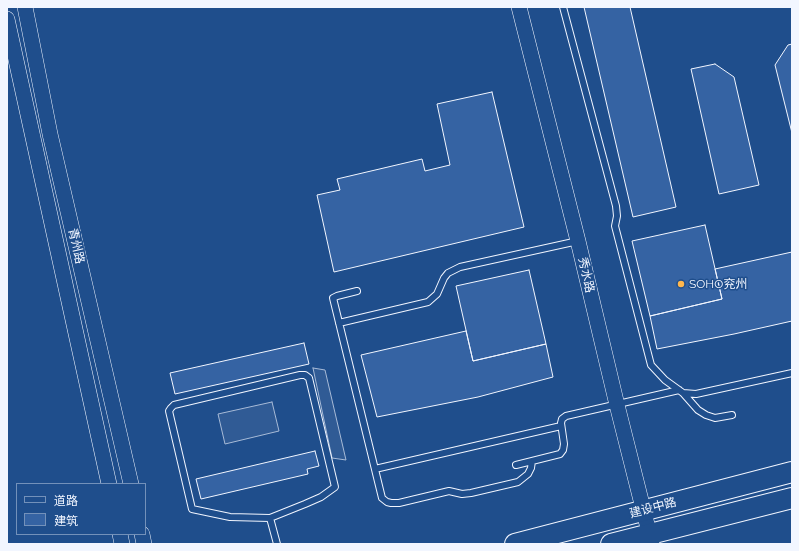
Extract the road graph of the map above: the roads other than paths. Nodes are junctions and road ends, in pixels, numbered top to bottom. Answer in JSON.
{"nodes":[{"id":1,"x":24,"y":7,"type":"edge"},
{"id":2,"x":519,"y":7,"type":"edge"},
{"id":3,"x":563,"y":7,"type":"edge"},
{"id":4,"x":7,"y":19,"type":"edge"},
{"id":5,"x":578,"y":241,"type":"junction"},
{"id":6,"x":357,"y":291,"type":"dead end"},
{"id":7,"x":339,"y":323,"type":"junction"},
{"id":8,"x":792,"y":373,"type":"edge"},
{"id":9,"x":681,"y":392,"type":"junction"},
{"id":10,"x":617,"y":405,"type":"junction"},
{"id":11,"x":732,"y":415,"type":"dead end"},
{"id":12,"x":561,"y":426,"type":"junction"},
{"id":13,"x":532,"y":461,"type":"junction"},
{"id":14,"x":516,"y":465,"type":"dead end"},
{"id":15,"x":375,"y":469,"type":"junction"},
{"id":16,"x":792,"y":472,"type":"edge"},
{"id":17,"x":109,"y":483,"type":"edge"},
{"id":18,"x":131,"y":483,"type":"edge"},
{"id":19,"x":792,"y":498,"type":"edge"},
{"id":20,"x":643,"y":510,"type":"junction"},
{"id":21,"x":270,"y":518,"type":"junction"},
{"id":22,"x":651,"y":539,"type":"edge"},
{"id":23,"x":277,"y":544,"type":"edge"},
{"id":24,"x":515,"y":544,"type":"edge"},
{"id":25,"x":611,"y":544,"type":"edge"}],
"edges":[{"from":1,"to":18,"type":"street","name":"青州路"},
{"from":2,"to":5,"type":"street","name":"秀水路"},
{"from":3,"to":9,"type":"lane"},
{"from":4,"to":17,"type":"street","name":"青州路"},
{"from":5,"to":7,"type":"lane"},
{"from":5,"to":10,"type":"street","name":"秀水路"},
{"from":6,"to":7,"type":"lane"},
{"from":7,"to":15,"type":"lane"},
{"from":8,"to":9,"type":"lane"},
{"from":9,"to":10,"type":"lane"},
{"from":9,"to":11,"type":"lane"},
{"from":10,"to":12,"type":"lane"},
{"from":10,"to":20,"type":"street","name":"秀水路"},
{"from":12,"to":13,"type":"lane"},
{"from":12,"to":15,"type":"lane"},
{"from":13,"to":14,"type":"lane"},
{"from":13,"to":15,"type":"lane"},
{"from":16,"to":20,"type":"main road","name":"建设中路"},
{"from":19,"to":22,"type":"main road","name":"建设中路"},
{"from":20,"to":22,"type":"street","name":"秀水路"},
{"from":20,"to":24,"type":"main road","name":"建设中路"},
{"from":21,"to":21,"type":"lane"},
{"from":21,"to":23,"type":"lane"},
{"from":22,"to":25,"type":"main road","name":"建设中路"}]}
